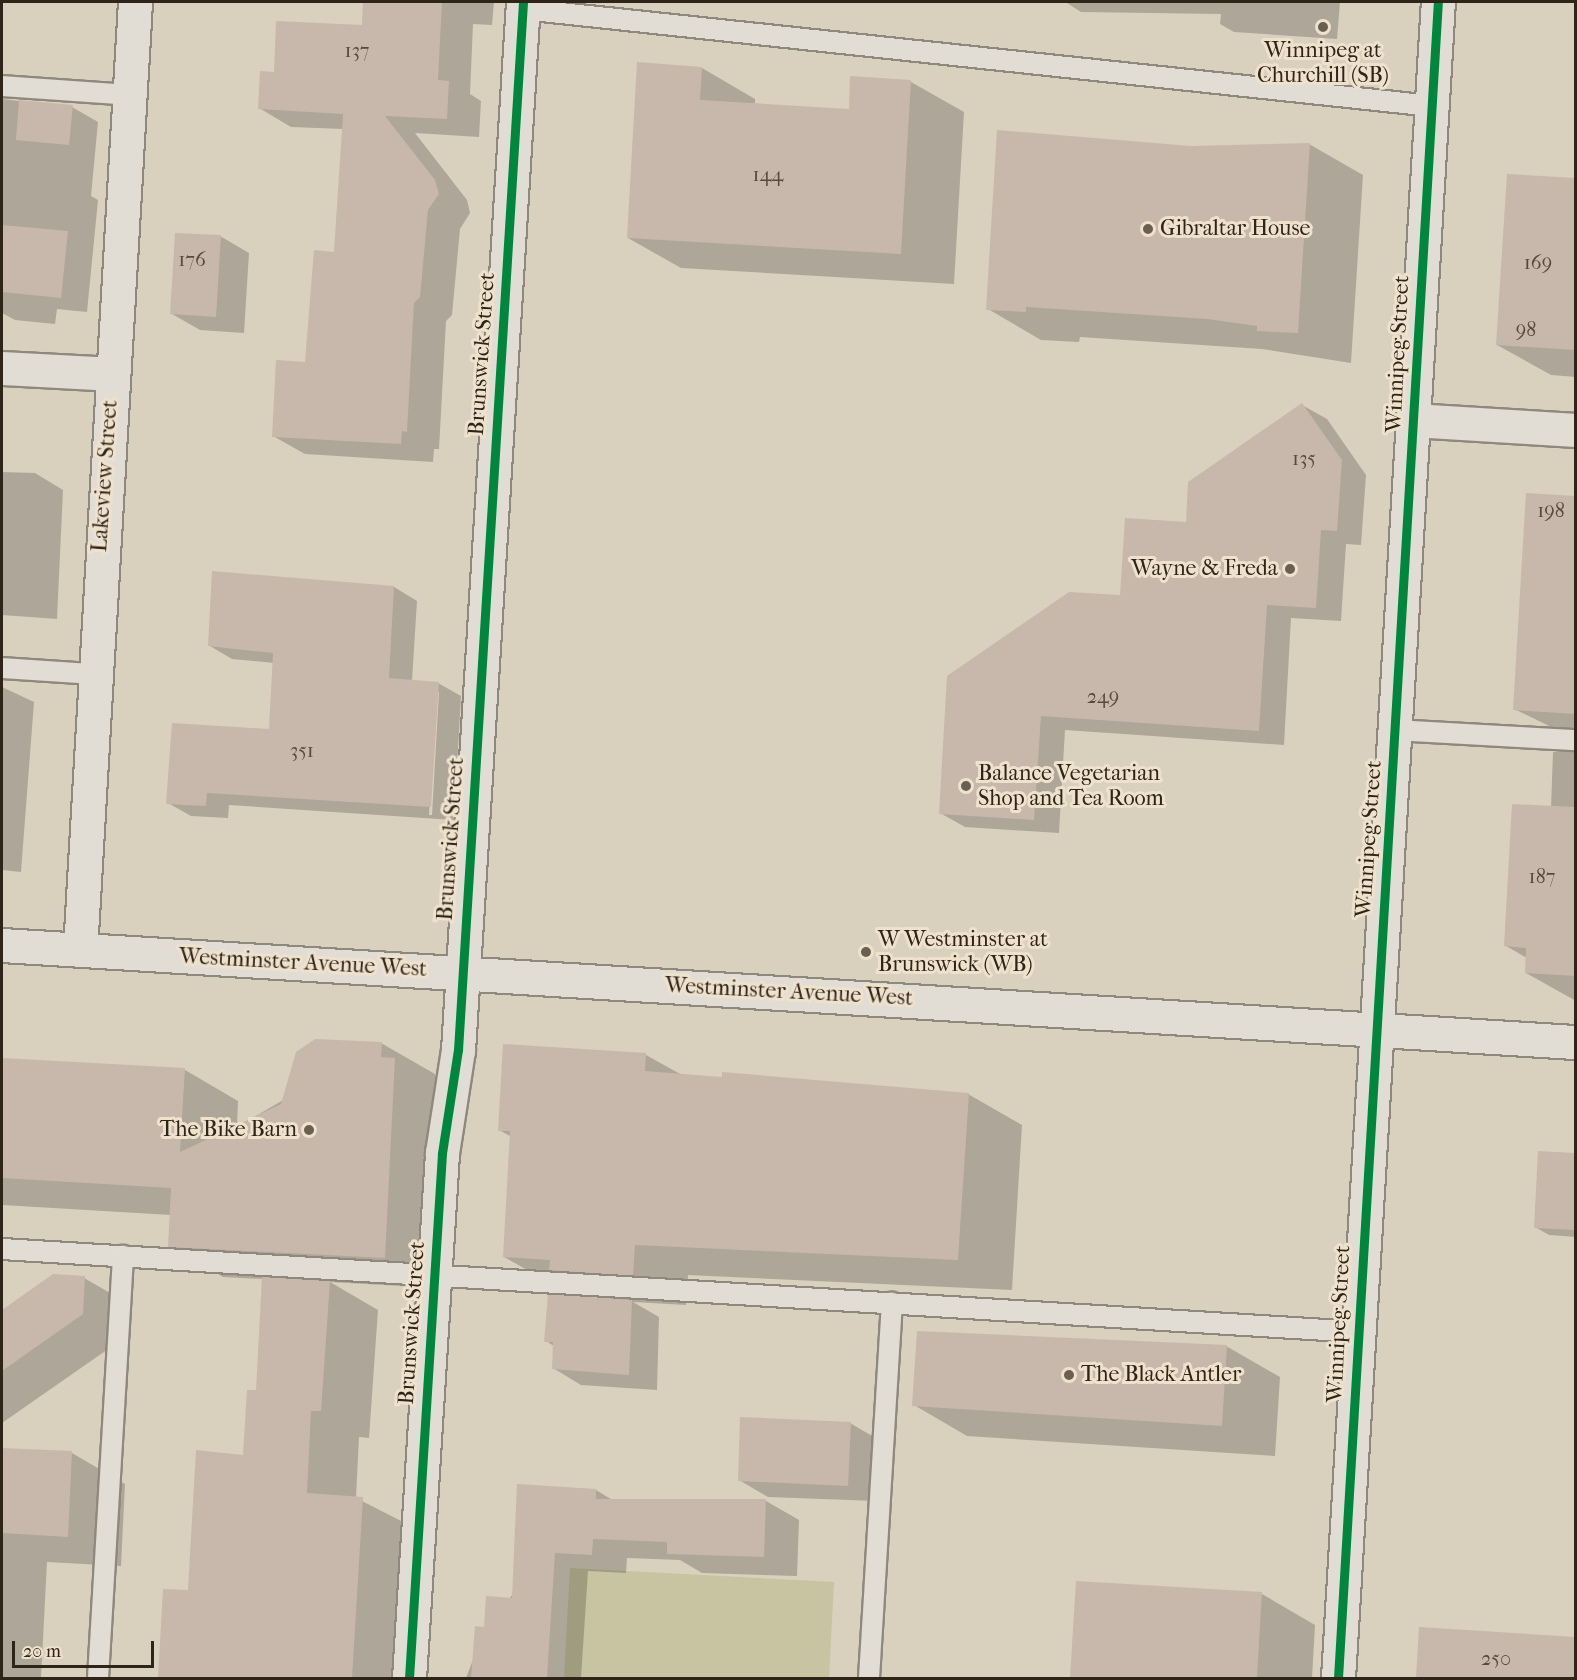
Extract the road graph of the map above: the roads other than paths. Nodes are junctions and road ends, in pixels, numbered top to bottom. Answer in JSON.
{"nodes":[{"id":1,"x":135,"y":2,"type":"edge"},
{"id":2,"x":1438,"y":2,"type":"edge"},
{"id":3,"x":523,"y":5,"type":"edge"},
{"id":4,"x":2,"y":86,"type":"edge"},
{"id":5,"x":130,"y":95,"type":"junction"},
{"id":6,"x":1432,"y":106,"type":"junction"},
{"id":7,"x":2,"y":368,"type":"edge"},
{"id":8,"x":112,"y":374,"type":"junction"},
{"id":9,"x":1413,"y":420,"type":"junction"},
{"id":10,"x":1575,"y":430,"type":"edge"},
{"id":11,"x":2,"y":668,"type":"edge"},
{"id":12,"x":92,"y":674,"type":"junction"},
{"id":13,"x":1395,"y":730,"type":"junction"},
{"id":14,"x":1575,"y":740,"type":"edge"},
{"id":15,"x":2,"y":945,"type":"edge"},
{"id":16,"x":80,"y":950,"type":"junction"},
{"id":17,"x":462,"y":973,"type":"junction"},
{"id":18,"x":1376,"y":1026,"type":"junction"},
{"id":19,"x":1575,"y":1042,"type":"edge"},
{"id":20,"x":2,"y":1249,"type":"edge"},
{"id":21,"x":123,"y":1256,"type":"junction"},
{"id":22,"x":434,"y":1274,"type":"junction"},
{"id":23,"x":892,"y":1303,"type":"junction"},
{"id":24,"x":1358,"y":1332,"type":"junction"},
{"id":25,"x":98,"y":1678,"type":"edge"},
{"id":26,"x":409,"y":1678,"type":"edge"},
{"id":27,"x":869,"y":1678,"type":"edge"},
{"id":28,"x":1338,"y":1678,"type":"edge"}],
"edges":[{"from":1,"to":5,"type":"street","name":"Lakeview Street"},
{"from":2,"to":6,"type":"street","name":"Winnipeg Street"},
{"from":3,"to":6,"type":"lane"},
{"from":3,"to":17,"type":"street","name":"Brunswick Street"},
{"from":4,"to":5,"type":"lane"},
{"from":5,"to":8,"type":"street","name":"Lakeview Street"},
{"from":6,"to":9,"type":"street","name":"Winnipeg Street"},
{"from":7,"to":8,"type":"street"},
{"from":8,"to":12,"type":"street","name":"Lakeview Street"},
{"from":9,"to":10,"type":"street"},
{"from":9,"to":13,"type":"street","name":"Winnipeg Street"},
{"from":11,"to":12,"type":"lane"},
{"from":12,"to":16,"type":"street","name":"Lakeview Street"},
{"from":13,"to":14,"type":"lane"},
{"from":13,"to":18,"type":"street","name":"Winnipeg Street"},
{"from":15,"to":16,"type":"street","name":"Westminster Avenue West"},
{"from":16,"to":17,"type":"street","name":"Westminster Avenue West"},
{"from":17,"to":18,"type":"street","name":"Westminster Avenue West"},
{"from":17,"to":22,"type":"street","name":"Brunswick Street"},
{"from":18,"to":19,"type":"street","name":"Westminster Avenue West"},
{"from":18,"to":24,"type":"street","name":"Winnipeg Street"},
{"from":20,"to":21,"type":"lane"},
{"from":21,"to":22,"type":"lane"},
{"from":21,"to":25,"type":"lane"},
{"from":22,"to":23,"type":"lane"},
{"from":22,"to":26,"type":"street","name":"Brunswick Street"},
{"from":23,"to":24,"type":"lane"},
{"from":23,"to":27,"type":"lane"},
{"from":24,"to":28,"type":"street","name":"Winnipeg Street"}]}
